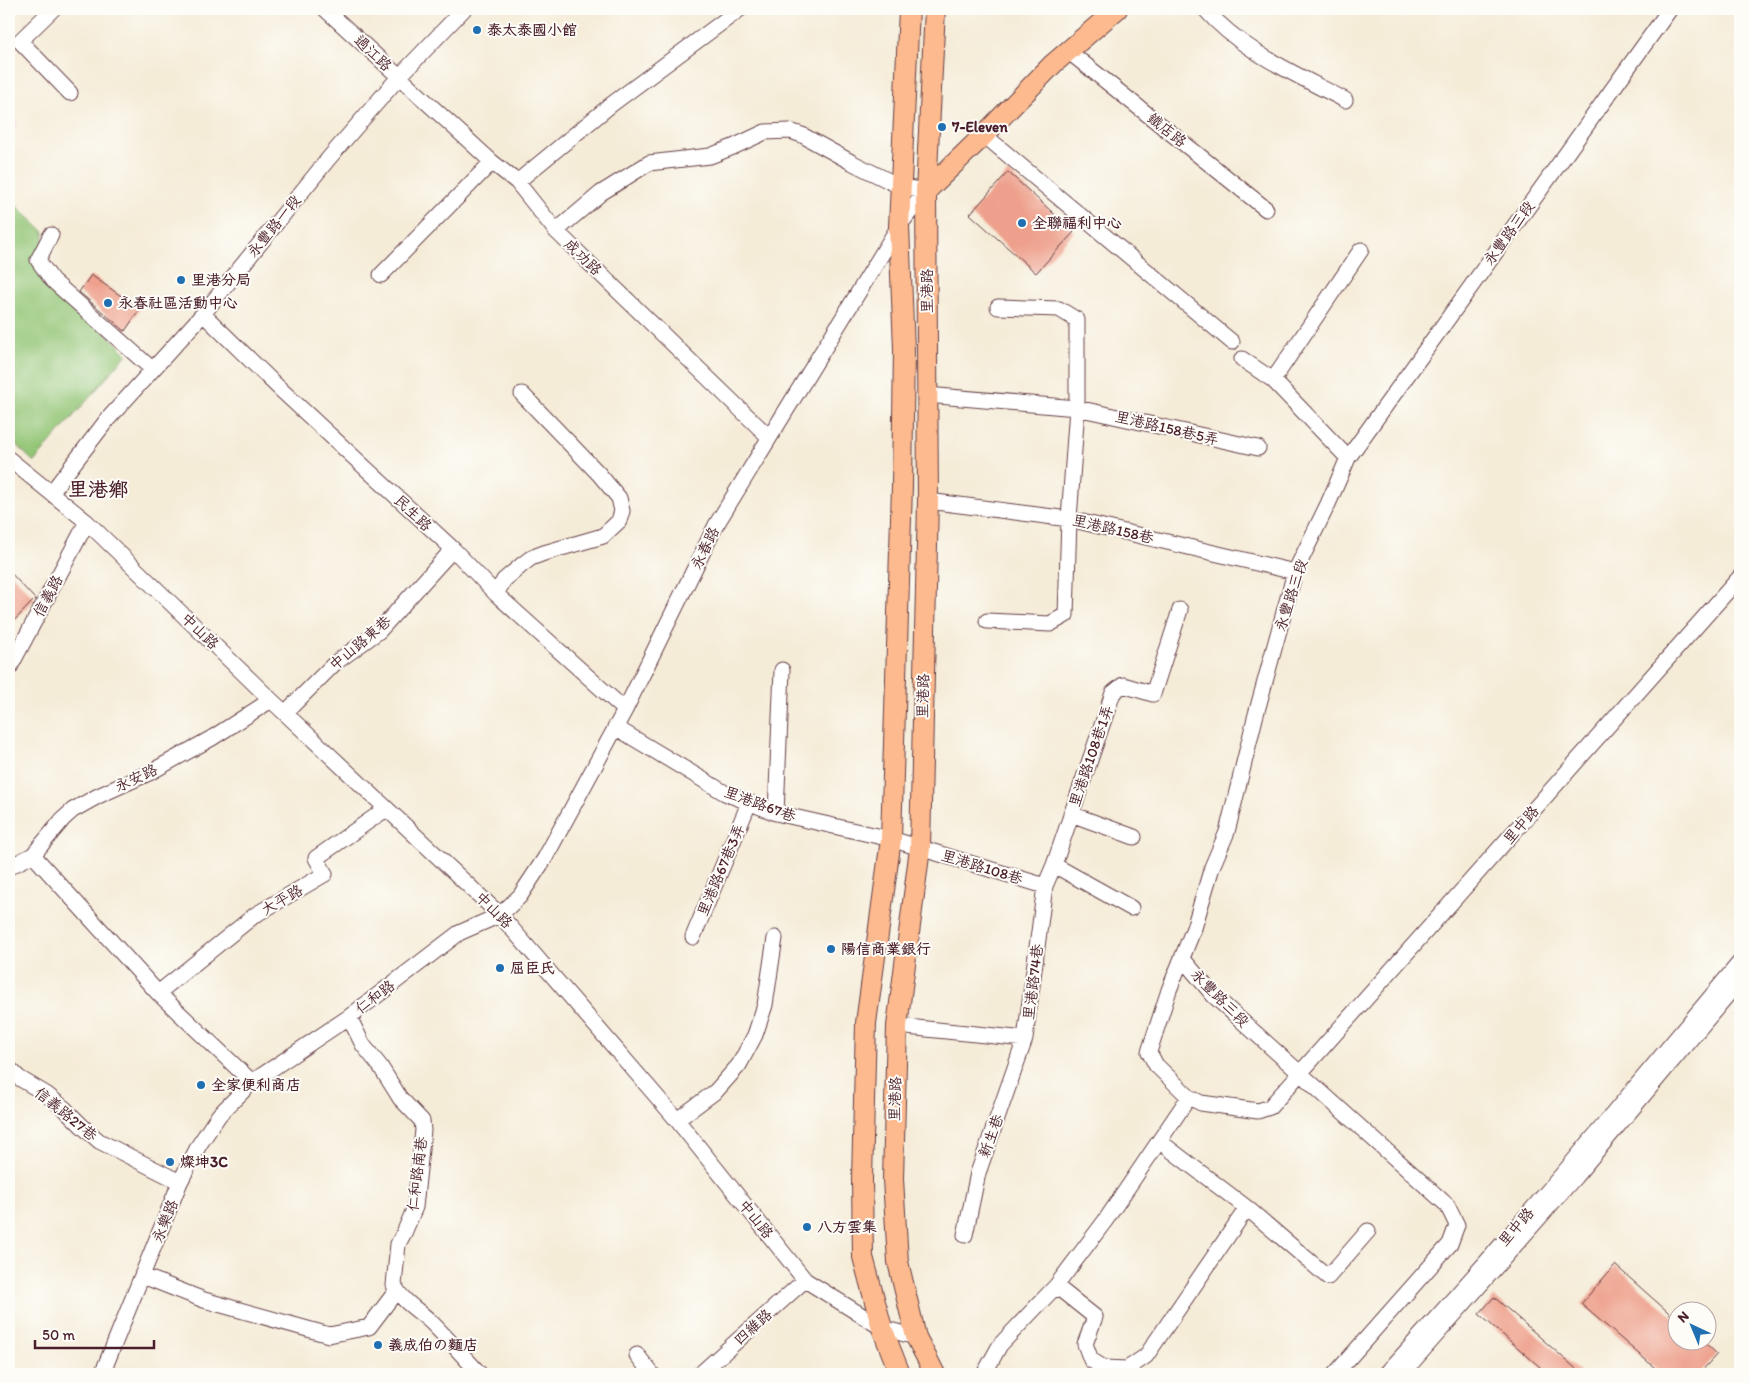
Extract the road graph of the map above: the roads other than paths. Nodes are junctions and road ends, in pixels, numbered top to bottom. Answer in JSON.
{"nodes":[{"id":1,"x":54,"y":9,"type":"edge"},
{"id":2,"x":325,"y":9,"type":"edge"},
{"id":3,"x":464,"y":9,"type":"edge"},
{"id":4,"x":740,"y":9,"type":"edge"},
{"id":5,"x":909,"y":9,"type":"edge"},
{"id":6,"x":935,"y":9,"type":"edge"},
{"id":7,"x":1117,"y":9,"type":"edge"},
{"id":8,"x":1205,"y":9,"type":"edge"},
{"id":9,"x":1670,"y":9,"type":"edge"},
{"id":10,"x":1068,"y":52,"type":"junction"},
{"id":11,"x":399,"y":77,"type":"junction"},
{"id":12,"x":70,"y":93,"type":"dead end"},
{"id":13,"x":1344,"y":100,"type":"dead end"},
{"id":14,"x":984,"y":134,"type":"junction"},
{"id":15,"x":492,"y":162,"type":"junction"},
{"id":16,"x":517,"y":182,"type":"junction"},
{"id":17,"x":901,"y":187,"type":"junction"},
{"id":18,"x":926,"y":191,"type":"junction"},
{"id":19,"x":1266,"y":209,"type":"dead end"},
{"id":20,"x":898,"y":226,"type":"junction"},
{"id":21,"x":556,"y":231,"type":"junction"},
{"id":22,"x":51,"y":235,"type":"dead end"},
{"id":23,"x":1361,"y":250,"type":"dead end"},
{"id":24,"x":382,"y":275,"type":"dead end"},
{"id":25,"x":998,"y":307,"type":"dead end"},
{"id":26,"x":203,"y":314,"type":"junction"},
{"id":27,"x":1232,"y":342,"type":"dead end"},
{"id":28,"x":1242,"y":359,"type":"dead end"},
{"id":29,"x":152,"y":369,"type":"junction"},
{"id":30,"x":1273,"y":380,"type":"junction"},
{"id":31,"x":522,"y":394,"type":"dead end"},
{"id":32,"x":927,"y":395,"type":"junction"},
{"id":33,"x":1077,"y":408,"type":"junction"},
{"id":34,"x":769,"y":437,"type":"junction"},
{"id":35,"x":1258,"y":448,"type":"dead end"},
{"id":36,"x":1348,"y":458,"type":"junction"},
{"id":37,"x":9,"y":459,"type":"edge"},
{"id":38,"x":51,"y":492,"type":"junction"},
{"id":39,"x":928,"y":501,"type":"junction"},
{"id":40,"x":1068,"y":518,"type":"junction"},
{"id":41,"x":87,"y":522,"type":"junction"},
{"id":42,"x":453,"y":549,"type":"junction"},
{"id":43,"x":1295,"y":572,"type":"junction"},
{"id":44,"x":1740,"y":577,"type":"edge"},
{"id":45,"x":496,"y":594,"type":"junction"},
{"id":46,"x":1180,"y":610,"type":"dead end"},
{"id":47,"x":987,"y":620,"type":"dead end"},
{"id":48,"x":9,"y":670,"type":"edge"},
{"id":49,"x":782,"y":670,"type":"dead end"},
{"id":50,"x":271,"y":700,"type":"junction"},
{"id":51,"x":625,"y":710,"type":"junction"},
{"id":52,"x":285,"y":713,"type":"junction"},
{"id":53,"x":615,"y":727,"type":"junction"},
{"id":54,"x":749,"y":803,"type":"junction"},
{"id":55,"x":386,"y":809,"type":"junction"},
{"id":56,"x":776,"y":813,"type":"junction"},
{"id":57,"x":1071,"y":814,"type":"junction"},
{"id":58,"x":1134,"y":838,"type":"dead end"},
{"id":59,"x":891,"y":840,"type":"junction"},
{"id":60,"x":920,"y":848,"type":"junction"},
{"id":61,"x":33,"y":855,"type":"junction"},
{"id":62,"x":1054,"y":865,"type":"junction"},
{"id":63,"x":9,"y":867,"type":"edge"},
{"id":64,"x":1045,"y":886,"type":"junction"},
{"id":65,"x":1131,"y":908,"type":"dead end"},
{"id":66,"x":500,"y":915,"type":"junction"},
{"id":67,"x":693,"y":937,"type":"dead end"},
{"id":68,"x":775,"y":938,"type":"dead end"},
{"id":69,"x":1182,"y":958,"type":"junction"},
{"id":70,"x":1740,"y":962,"type":"edge"},
{"id":71,"x":1740,"y":980,"type":"edge"},
{"id":72,"x":158,"y":993,"type":"junction"},
{"id":73,"x":349,"y":1017,"type":"junction"},
{"id":74,"x":897,"y":1026,"type":"junction"},
{"id":75,"x":1026,"y":1039,"type":"junction"},
{"id":76,"x":9,"y":1068,"type":"edge"},
{"id":77,"x":1302,"y":1073,"type":"junction"},
{"id":78,"x":252,"y":1082,"type":"junction"},
{"id":79,"x":1190,"y":1097,"type":"junction"},
{"id":80,"x":677,"y":1120,"type":"junction"},
{"id":81,"x":1159,"y":1141,"type":"junction"},
{"id":82,"x":180,"y":1182,"type":"junction"},
{"id":83,"x":1247,"y":1208,"type":"junction"},
{"id":84,"x":1368,"y":1231,"type":"dead end"},
{"id":85,"x":966,"y":1235,"type":"dead end"},
{"id":86,"x":142,"y":1276,"type":"junction"},
{"id":87,"x":805,"y":1280,"type":"junction"},
{"id":88,"x":1056,"y":1286,"type":"junction"},
{"id":89,"x":397,"y":1290,"type":"junction"},
{"id":90,"x":882,"y":1328,"type":"junction"},
{"id":91,"x":916,"y":1337,"type":"junction"},
{"id":92,"x":637,"y":1356,"type":"dead end"},
{"id":93,"x":102,"y":1374,"type":"edge"},
{"id":94,"x":480,"y":1374,"type":"edge"},
{"id":95,"x":652,"y":1374,"type":"edge"},
{"id":96,"x":700,"y":1374,"type":"edge"},
{"id":97,"x":902,"y":1374,"type":"edge"},
{"id":98,"x":936,"y":1374,"type":"edge"},
{"id":99,"x":984,"y":1374,"type":"edge"},
{"id":100,"x":1335,"y":1374,"type":"edge"},
{"id":101,"x":1386,"y":1374,"type":"edge"},
{"id":102,"x":1402,"y":1374,"type":"edge"}],
"edges":[{"from":1,"to":12,"type":"street"},
{"from":2,"to":11,"type":"street","name":"過江路"},
{"from":3,"to":11,"type":"street","name":"永豐路一段"},
{"from":4,"to":16,"type":"street"},
{"from":5,"to":17,"type":"main road","name":"里港路"},
{"from":6,"to":18,"type":"main road","name":"里港路"},
{"from":7,"to":10,"type":"main road"},
{"from":8,"to":13,"type":"street"},
{"from":9,"to":36,"type":"street","name":"永豐路三段"},
{"from":10,"to":14,"type":"main road"},
{"from":10,"to":19,"type":"street","name":"鐵店路"},
{"from":11,"to":15,"type":"street","name":"成功路"},
{"from":11,"to":26,"type":"street","name":"永豐路一段"},
{"from":14,"to":18,"type":"main road"},
{"from":14,"to":27,"type":"street"},
{"from":15,"to":16,"type":"street","name":"成功路"},
{"from":15,"to":24,"type":"street"},
{"from":16,"to":21,"type":"street","name":"成功路"},
{"from":17,"to":18,"type":"street"},
{"from":17,"to":20,"type":"main road","name":"里港路"},
{"from":17,"to":21,"type":"street"},
{"from":18,"to":20,"type":"street","name":"永春路"},
{"from":18,"to":32,"type":"main road","name":"里港路"},
{"from":20,"to":34,"type":"street","name":"永春路"},
{"from":20,"to":59,"type":"main road","name":"里港路"},
{"from":21,"to":34,"type":"street","name":"成功路"},
{"from":22,"to":29,"type":"street"},
{"from":23,"to":30,"type":"street"},
{"from":25,"to":33,"type":"street"},
{"from":26,"to":29,"type":"street","name":"永豐路一段"},
{"from":26,"to":42,"type":"street","name":"民生路"},
{"from":28,"to":30,"type":"street"},
{"from":29,"to":38,"type":"street","name":"永豐路一段"},
{"from":30,"to":36,"type":"street"},
{"from":31,"to":45,"type":"street"},
{"from":32,"to":33,"type":"street","name":"里港路158巷5弄"},
{"from":32,"to":39,"type":"main road","name":"里港路"},
{"from":33,"to":35,"type":"street","name":"里港路158巷5弄"},
{"from":33,"to":40,"type":"street"},
{"from":34,"to":51,"type":"street","name":"永春路"},
{"from":36,"to":43,"type":"street","name":"永豐路三段"},
{"from":37,"to":38,"type":"street"},
{"from":38,"to":41,"type":"street","name":"中山路"},
{"from":39,"to":40,"type":"street","name":"里港路158巷"},
{"from":39,"to":60,"type":"main road","name":"里港路"},
{"from":40,"to":43,"type":"street","name":"里港路158巷"},
{"from":40,"to":47,"type":"street"},
{"from":41,"to":48,"type":"street","name":"信義路"},
{"from":41,"to":50,"type":"street","name":"中山路"},
{"from":42,"to":45,"type":"street","name":"民生路"},
{"from":42,"to":52,"type":"street","name":"中山路東巷"},
{"from":43,"to":69,"type":"street","name":"永豐路三段"},
{"from":44,"to":77,"type":"street","name":"里中路"},
{"from":45,"to":51,"type":"street","name":"民生路"},
{"from":46,"to":57,"type":"street","name":"里港路108巷1弄"},
{"from":49,"to":56,"type":"street"},
{"from":50,"to":52,"type":"street","name":"中山路"},
{"from":50,"to":61,"type":"street","name":"永安路"},
{"from":51,"to":53,"type":"street","name":"永春路"},
{"from":52,"to":55,"type":"street","name":"中山路"},
{"from":53,"to":54,"type":"street","name":"里港路67巷"},
{"from":53,"to":66,"type":"street","name":"永春路"},
{"from":54,"to":56,"type":"street","name":"里港路67巷"},
{"from":54,"to":67,"type":"street","name":"里港路67巷3弄"},
{"from":55,"to":66,"type":"street","name":"中山路"},
{"from":55,"to":72,"type":"street","name":"大平路"},
{"from":56,"to":59,"type":"street","name":"里港路67巷"},
{"from":57,"to":58,"type":"street"},
{"from":57,"to":62,"type":"street","name":"里港路108巷1弄"},
{"from":59,"to":60,"type":"street","name":"里港路67巷"},
{"from":59,"to":90,"type":"main road","name":"里港路"},
{"from":60,"to":64,"type":"street","name":"里港路108巷"},
{"from":60,"to":74,"type":"main road","name":"里港路"},
{"from":61,"to":63,"type":"street","name":"永安路"},
{"from":61,"to":72,"type":"street"},
{"from":62,"to":64,"type":"street","name":"里港路108巷1弄"},
{"from":62,"to":65,"type":"street"},
{"from":64,"to":75,"type":"street","name":"里港路74巷"},
{"from":66,"to":73,"type":"street","name":"仁和路"},
{"from":66,"to":80,"type":"street","name":"中山路"},
{"from":68,"to":80,"type":"street"},
{"from":69,"to":77,"type":"street","name":"永豐路三段"},
{"from":69,"to":79,"type":"street"},
{"from":70,"to":101,"type":"street","name":"里中路"},
{"from":71,"to":102,"type":"street","name":"里中路"},
{"from":72,"to":78,"type":"street"},
{"from":73,"to":78,"type":"street","name":"仁和路"},
{"from":73,"to":89,"type":"street","name":"仁和路南巷"},
{"from":74,"to":75,"type":"street","name":"里港路74巷"},
{"from":74,"to":91,"type":"main road","name":"里港路"},
{"from":75,"to":85,"type":"street","name":"新生巷"},
{"from":76,"to":82,"type":"street","name":"信義路27巷"},
{"from":77,"to":79,"type":"street","name":"里中路"},
{"from":77,"to":100,"type":"street","name":"永豐路三段"},
{"from":78,"to":82,"type":"street","name":"永樂路"},
{"from":79,"to":81,"type":"street"},
{"from":80,"to":87,"type":"street","name":"中山路"},
{"from":81,"to":83,"type":"street"},
{"from":81,"to":88,"type":"street"},
{"from":82,"to":86,"type":"street","name":"永樂路"},
{"from":83,"to":84,"type":"street"},
{"from":83,"to":88,"type":"street"},
{"from":86,"to":89,"type":"street"},
{"from":86,"to":93,"type":"street","name":"永樂路"},
{"from":87,"to":90,"type":"street","name":"中山路"},
{"from":87,"to":96,"type":"street","name":"四維路"},
{"from":88,"to":99,"type":"street"},
{"from":89,"to":94,"type":"street"},
{"from":90,"to":91,"type":"street","name":"中山路"},
{"from":90,"to":97,"type":"main road","name":"里港路"},
{"from":91,"to":98,"type":"main road","name":"里港路"},
{"from":92,"to":95,"type":"street"}]}
